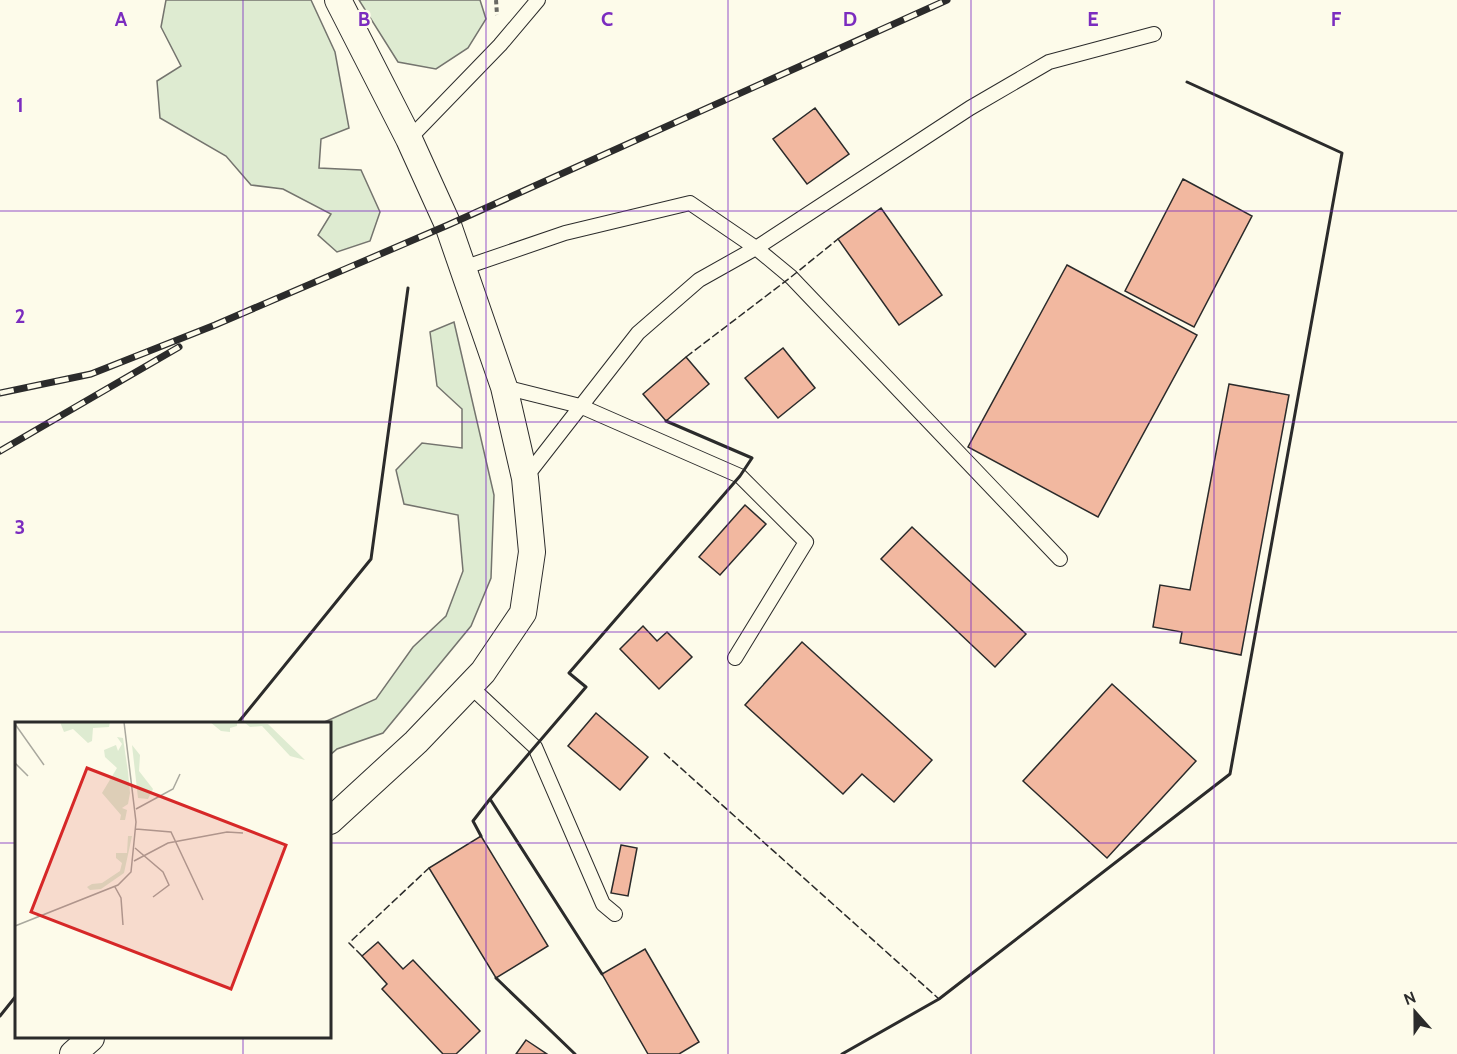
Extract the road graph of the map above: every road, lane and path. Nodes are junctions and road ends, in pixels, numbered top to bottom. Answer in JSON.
{"nodes":[{"id":1,"x":338,"y":0,"type":"edge"},
{"id":2,"x":538,"y":0,"type":"edge"},
{"id":3,"x":1154,"y":34,"type":"dead end"},
{"id":4,"x":409,"y":139,"type":"junction"},
{"id":5,"x":756,"y":248,"type":"junction"},
{"id":6,"x":463,"y":268,"type":"junction"},
{"id":7,"x":504,"y":387,"type":"junction"},
{"id":8,"x":580,"y":406,"type":"junction"},
{"id":9,"x":525,"y":478,"type":"junction"},
{"id":10,"x":1060,"y":559,"type":"dead end"},
{"id":11,"x":735,"y":658,"type":"dead end"},
{"id":12,"x":470,"y":686,"type":"junction"},
{"id":13,"x":332,"y":819,"type":"edge"},
{"id":14,"x":615,"y":914,"type":"dead end"},
{"id":15,"x":90,"y":1039,"type":"edge"},
{"id":16,"x":73,"y":1054,"type":"edge"}],
"edges":[{"from":1,"to":4,"type":"street"},
{"from":2,"to":4,"type":"lane"},
{"from":3,"to":5,"type":"lane"},
{"from":4,"to":6,"type":"street"},
{"from":5,"to":6,"type":"lane"},
{"from":5,"to":8,"type":"lane"},
{"from":5,"to":10,"type":"lane"},
{"from":6,"to":7,"type":"street"},
{"from":7,"to":8,"type":"lane"},
{"from":7,"to":9,"type":"street"},
{"from":8,"to":9,"type":"lane"},
{"from":8,"to":11,"type":"lane"},
{"from":9,"to":12,"type":"street"},
{"from":12,"to":13,"type":"street"},
{"from":12,"to":14,"type":"lane"},
{"from":15,"to":16,"type":"street"}]}
